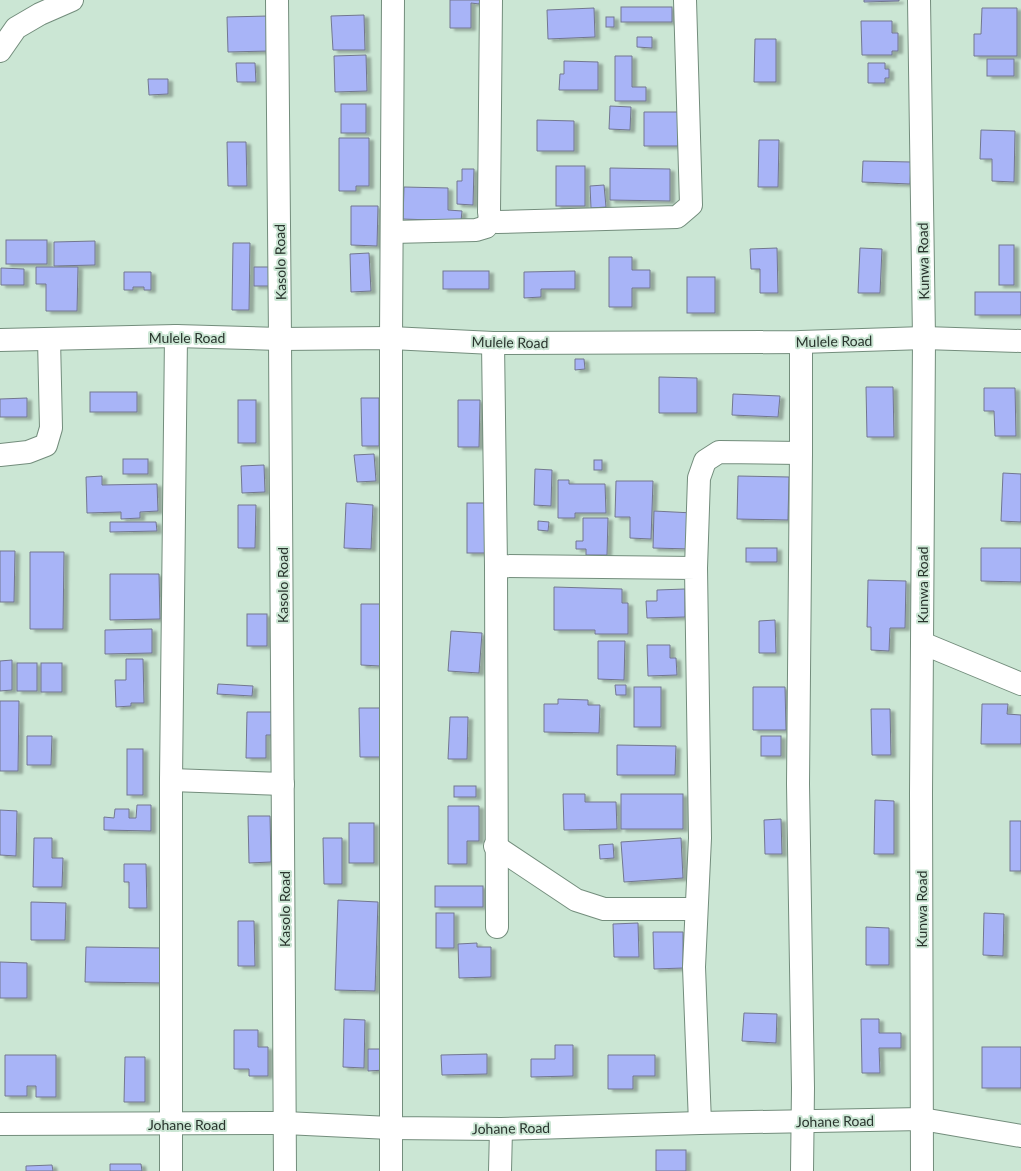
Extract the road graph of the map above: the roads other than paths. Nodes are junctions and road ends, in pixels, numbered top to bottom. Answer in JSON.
{"nodes":[{"id":1,"x":72,"y":0,"type":"edge"},
{"id":2,"x":276,"y":0,"type":"edge"},
{"id":3,"x":393,"y":0,"type":"edge"},
{"id":4,"x":491,"y":0,"type":"edge"},
{"id":5,"x":685,"y":0,"type":"edge"},
{"id":6,"x":919,"y":0,"type":"edge"},
{"id":7,"x":0,"y":50,"type":"edge"},
{"id":8,"x":490,"y":219,"type":"junction"},
{"id":9,"x":392,"y":232,"type":"junction"},
{"id":10,"x":176,"y":336,"type":"junction"},
{"id":11,"x":391,"y":338,"type":"junction"},
{"id":12,"x":924,"y":338,"type":"junction"},
{"id":13,"x":49,"y":339,"type":"junction"},
{"id":14,"x":280,"y":339,"type":"junction"},
{"id":15,"x":0,"y":340,"type":"edge"},
{"id":16,"x":1021,"y":341,"type":"edge"},
{"id":17,"x":801,"y":342,"type":"junction"},
{"id":18,"x":493,"y":343,"type":"junction"},
{"id":19,"x":801,"y":453,"type":"junction"},
{"id":20,"x":0,"y":455,"type":"edge"},
{"id":21,"x":496,"y":566,"type":"junction"},
{"id":22,"x":696,"y":568,"type":"junction"},
{"id":23,"x":922,"y":643,"type":"junction"},
{"id":24,"x":1021,"y":684,"type":"edge"},
{"id":25,"x":171,"y":780,"type":"junction"},
{"id":26,"x":283,"y":784,"type":"junction"},
{"id":27,"x":496,"y":846,"type":"junction"},
{"id":28,"x":696,"y":909,"type":"junction"},
{"id":29,"x":497,"y":927,"type":"dead end"},
{"id":30,"x":922,"y":1120,"type":"junction"},
{"id":31,"x":802,"y":1121,"type":"junction"},
{"id":32,"x":286,"y":1123,"type":"junction"},
{"id":33,"x":700,"y":1123,"type":"junction"},
{"id":34,"x":0,"y":1124,"type":"edge"},
{"id":35,"x":171,"y":1125,"type":"junction"},
{"id":36,"x":390,"y":1128,"type":"junction"},
{"id":37,"x":501,"y":1129,"type":"junction"},
{"id":38,"x":1021,"y":1136,"type":"edge"},
{"id":39,"x":171,"y":1171,"type":"edge"},
{"id":40,"x":285,"y":1171,"type":"edge"},
{"id":41,"x":391,"y":1171,"type":"edge"},
{"id":42,"x":500,"y":1171,"type":"edge"},
{"id":43,"x":802,"y":1171,"type":"edge"},
{"id":44,"x":922,"y":1171,"type":"edge"}],
"edges":[{"from":1,"to":7,"type":"street"},
{"from":2,"to":14,"type":"street","name":"Kasolo Road"},
{"from":3,"to":9,"type":"street"},
{"from":4,"to":8,"type":"street"},
{"from":5,"to":8,"type":"street"},
{"from":6,"to":12,"type":"street","name":"Kunwa Road"},
{"from":8,"to":9,"type":"street"},
{"from":9,"to":11,"type":"street"},
{"from":10,"to":13,"type":"street","name":"Mulele Road"},
{"from":10,"to":14,"type":"street","name":"Mulele Road"},
{"from":10,"to":25,"type":"street"},
{"from":11,"to":14,"type":"street","name":"Mulele Road"},
{"from":11,"to":18,"type":"street","name":"Mulele Road"},
{"from":11,"to":36,"type":"street"},
{"from":12,"to":16,"type":"street","name":"Mulele Road"},
{"from":12,"to":17,"type":"street","name":"Mulele Road"},
{"from":12,"to":23,"type":"street","name":"Kunwa Road"},
{"from":13,"to":15,"type":"street","name":"Mulele Road"},
{"from":13,"to":20,"type":"street"},
{"from":14,"to":26,"type":"street","name":"Kasolo Road"},
{"from":17,"to":18,"type":"street","name":"Mulele Road"},
{"from":17,"to":19,"type":"street"},
{"from":18,"to":21,"type":"street"},
{"from":19,"to":22,"type":"street"},
{"from":19,"to":31,"type":"street"},
{"from":21,"to":22,"type":"street"},
{"from":21,"to":27,"type":"street"},
{"from":22,"to":28,"type":"street"},
{"from":23,"to":24,"type":"street"},
{"from":23,"to":30,"type":"street","name":"Kunwa Road"},
{"from":25,"to":26,"type":"street"},
{"from":25,"to":35,"type":"street"},
{"from":26,"to":32,"type":"street","name":"Kasolo Road"},
{"from":27,"to":28,"type":"street"},
{"from":27,"to":29,"type":"street"},
{"from":28,"to":33,"type":"street"},
{"from":30,"to":31,"type":"street","name":"Johane Road"},
{"from":30,"to":38,"type":"street","name":"Johane Road"},
{"from":30,"to":44,"type":"street","name":"Kunwa Road"},
{"from":31,"to":33,"type":"street","name":"Johane Road"},
{"from":31,"to":43,"type":"street"},
{"from":32,"to":35,"type":"street","name":"Johane Road"},
{"from":32,"to":36,"type":"street","name":"Johane Road"},
{"from":32,"to":40,"type":"street","name":"Kasolo Road"},
{"from":33,"to":37,"type":"street","name":"Johane Road"},
{"from":34,"to":35,"type":"street","name":"Johane Road"},
{"from":35,"to":39,"type":"street"},
{"from":36,"to":37,"type":"street","name":"Johane Road"},
{"from":36,"to":41,"type":"street"},
{"from":37,"to":42,"type":"street"}]}
